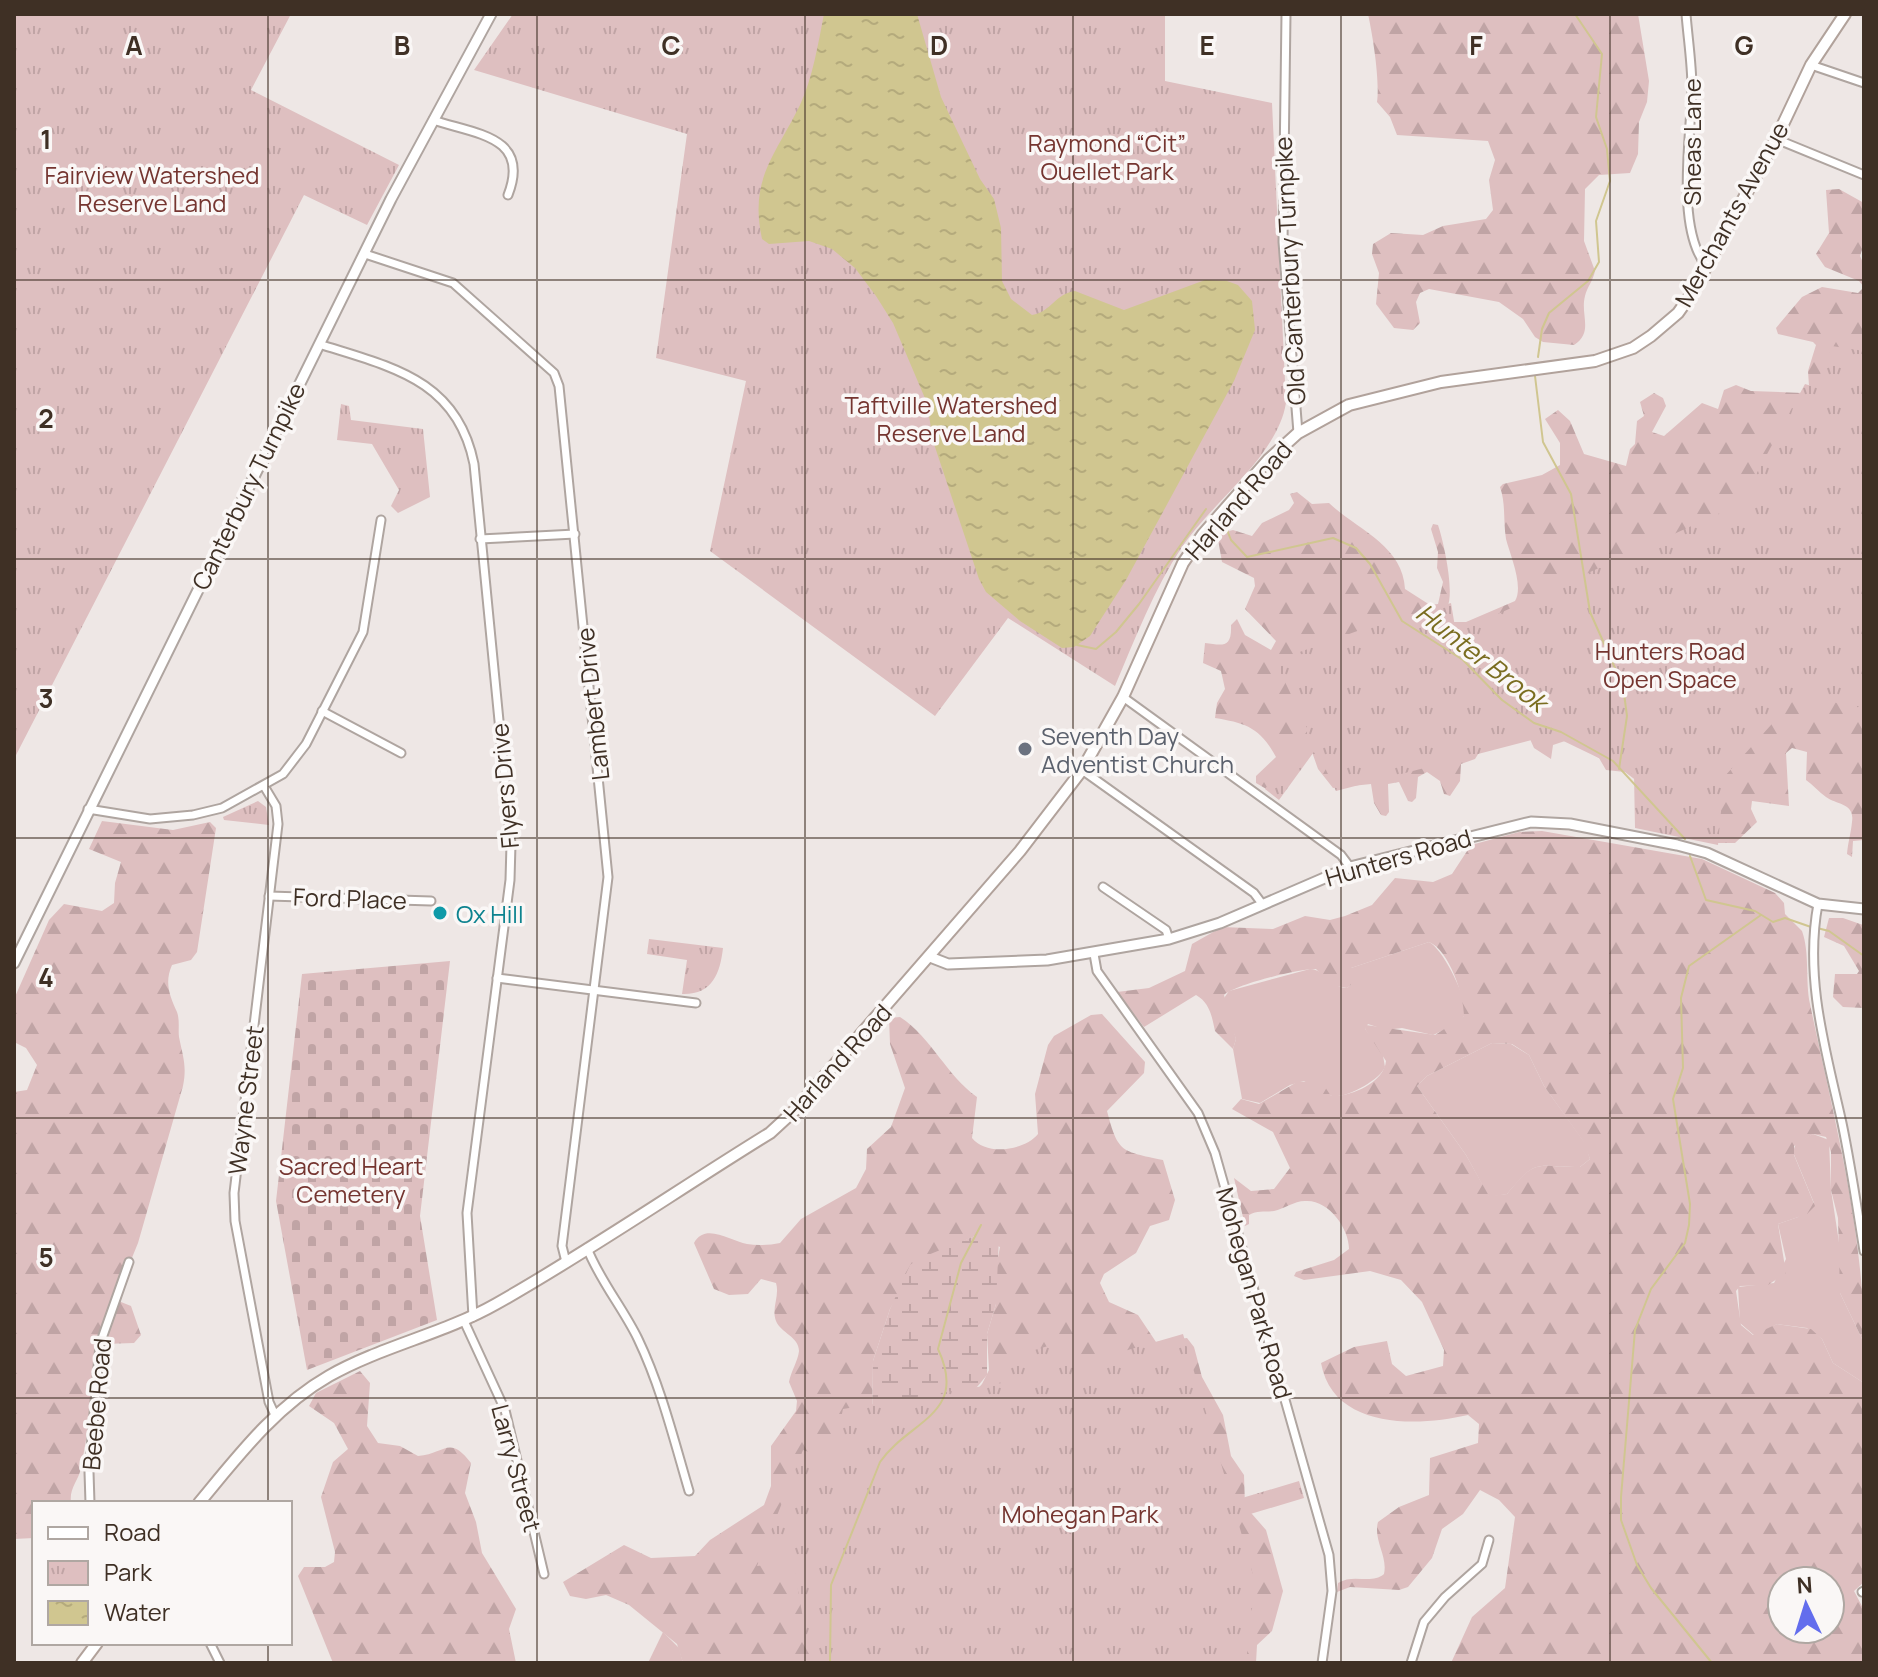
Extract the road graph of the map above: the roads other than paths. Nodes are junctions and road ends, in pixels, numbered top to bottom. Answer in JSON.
{"nodes":[{"id":1,"x":491,"y":14,"type":"edge"},
{"id":2,"x":1286,"y":14,"type":"edge"},
{"id":3,"x":1686,"y":14,"type":"edge"},
{"id":4,"x":1845,"y":14,"type":"edge"},
{"id":5,"x":1811,"y":65,"type":"junction"},
{"id":6,"x":1864,"y":83,"type":"edge"},
{"id":7,"x":433,"y":120,"type":"junction"},
{"id":8,"x":1776,"y":139,"type":"junction"},
{"id":9,"x":1864,"y":175,"type":"edge"},
{"id":10,"x":508,"y":195,"type":"dead end"},
{"id":11,"x":365,"y":254,"type":"junction"},
{"id":12,"x":1707,"y":267,"type":"junction"},
{"id":13,"x":319,"y":344,"type":"junction"},
{"id":14,"x":1298,"y":433,"type":"junction"},
{"id":15,"x":381,"y":520,"type":"dead end"},
{"id":16,"x":575,"y":534,"type":"junction"},
{"id":17,"x":480,"y":539,"type":"junction"},
{"id":18,"x":1123,"y":697,"type":"junction"},
{"id":19,"x":322,"y":711,"type":"junction"},
{"id":20,"x":401,"y":753,"type":"dead end"},
{"id":21,"x":1082,"y":770,"type":"junction"},
{"id":22,"x":264,"y":786,"type":"junction"},
{"id":23,"x":88,"y":809,"type":"junction"},
{"id":24,"x":1350,"y":867,"type":"junction"},
{"id":25,"x":1103,"y":887,"type":"dead end"},
{"id":26,"x":269,"y":896,"type":"junction"},
{"id":27,"x":431,"y":901,"type":"dead end"},
{"id":28,"x":1818,"y":904,"type":"junction"},
{"id":29,"x":1263,"y":905,"type":"junction"},
{"id":30,"x":1864,"y":909,"type":"edge"},
{"id":31,"x":1169,"y":939,"type":"junction"},
{"id":32,"x":1094,"y":954,"type":"junction"},
{"id":33,"x":930,"y":957,"type":"junction"},
{"id":34,"x":14,"y":963,"type":"edge"},
{"id":35,"x":497,"y":978,"type":"junction"},
{"id":36,"x":596,"y":990,"type":"junction"},
{"id":37,"x":696,"y":1003,"type":"dead end"},
{"id":38,"x":587,"y":1248,"type":"junction"},
{"id":39,"x":1864,"y":1251,"type":"edge"},
{"id":40,"x":129,"y":1262,"type":"dead end"},
{"id":41,"x":566,"y":1262,"type":"junction"},
{"id":42,"x":469,"y":1319,"type":"junction"},
{"id":43,"x":275,"y":1415,"type":"junction"},
{"id":44,"x":689,"y":1491,"type":"dead end"},
{"id":45,"x":90,"y":1501,"type":"edge"},
{"id":46,"x":201,"y":1501,"type":"edge"},
{"id":47,"x":1489,"y":1540,"type":"dead end"},
{"id":48,"x":544,"y":1574,"type":"dead end"},
{"id":49,"x":93,"y":1645,"type":"edge"},
{"id":50,"x":211,"y":1645,"type":"edge"},
{"id":51,"x":82,"y":1663,"type":"edge"},
{"id":52,"x":220,"y":1663,"type":"edge"},
{"id":53,"x":1322,"y":1663,"type":"edge"},
{"id":54,"x":1411,"y":1663,"type":"edge"}],
"edges":[{"from":1,"to":7,"type":"street","name":"Canterbury Turnpike"},
{"from":2,"to":14,"type":"street","name":"Old Canterbury Turnpike"},
{"from":3,"to":12,"type":"street","name":"Sheas Lane"},
{"from":4,"to":5,"type":"main road","name":"Merchants Avenue"},
{"from":5,"to":6,"type":"street"},
{"from":5,"to":8,"type":"main road","name":"Merchants Avenue"},
{"from":7,"to":10,"type":"street"},
{"from":7,"to":11,"type":"street","name":"Canterbury Turnpike"},
{"from":8,"to":9,"type":"street"},
{"from":8,"to":12,"type":"main road","name":"Merchants Avenue"},
{"from":11,"to":13,"type":"street","name":"Canterbury Turnpike"},
{"from":11,"to":16,"type":"street","name":"Lambert Drive"},
{"from":12,"to":14,"type":"main road","name":"Merchants Avenue"},
{"from":13,"to":17,"type":"street","name":"Flyers Drive"},
{"from":13,"to":23,"type":"street","name":"Canterbury Turnpike"},
{"from":14,"to":18,"type":"main road","name":"Harland Road"},
{"from":15,"to":19,"type":"street"},
{"from":16,"to":17,"type":"street"},
{"from":16,"to":36,"type":"street","name":"Lambert Drive"},
{"from":17,"to":35,"type":"street","name":"Flyers Drive"},
{"from":18,"to":21,"type":"main road","name":"Harland Road"},
{"from":18,"to":24,"type":"street"},
{"from":19,"to":20,"type":"street"},
{"from":19,"to":22,"type":"street"},
{"from":21,"to":29,"type":"street"},
{"from":21,"to":33,"type":"main road","name":"Harland Road"},
{"from":22,"to":23,"type":"street"},
{"from":22,"to":26,"type":"street","name":"Wayne Street"},
{"from":23,"to":34,"type":"street","name":"Canterbury Turnpike"},
{"from":24,"to":28,"type":"street","name":"Hunters Road"},
{"from":24,"to":29,"type":"street","name":"Hunters Road"},
{"from":25,"to":31,"type":"street"},
{"from":26,"to":27,"type":"street","name":"Ford Place"},
{"from":26,"to":43,"type":"street","name":"Wayne Street"},
{"from":28,"to":30,"type":"street","name":"Hunters Road"},
{"from":28,"to":39,"type":"street"},
{"from":29,"to":31,"type":"street","name":"Hunters Road"},
{"from":31,"to":32,"type":"street","name":"Hunters Road"},
{"from":32,"to":33,"type":"street","name":"Hunters Road"},
{"from":32,"to":53,"type":"street","name":"Mohegan Park Road"},
{"from":33,"to":38,"type":"main road","name":"Harland Road"},
{"from":35,"to":36,"type":"street"},
{"from":35,"to":42,"type":"street","name":"Flyers Drive"},
{"from":36,"to":37,"type":"street"},
{"from":36,"to":41,"type":"street","name":"Lambert Drive"},
{"from":38,"to":41,"type":"main road","name":"Harland Road"},
{"from":38,"to":44,"type":"street"},
{"from":40,"to":45,"type":"street","name":"Beebe Road"},
{"from":41,"to":42,"type":"main road","name":"Harland Road"},
{"from":42,"to":43,"type":"main road","name":"Harland Road"},
{"from":42,"to":48,"type":"street","name":"Larry Street"},
{"from":43,"to":46,"type":"main road","name":"Harland Road"},
{"from":47,"to":54,"type":"street"},
{"from":49,"to":51,"type":"main road"},
{"from":50,"to":52,"type":"street"}]}
